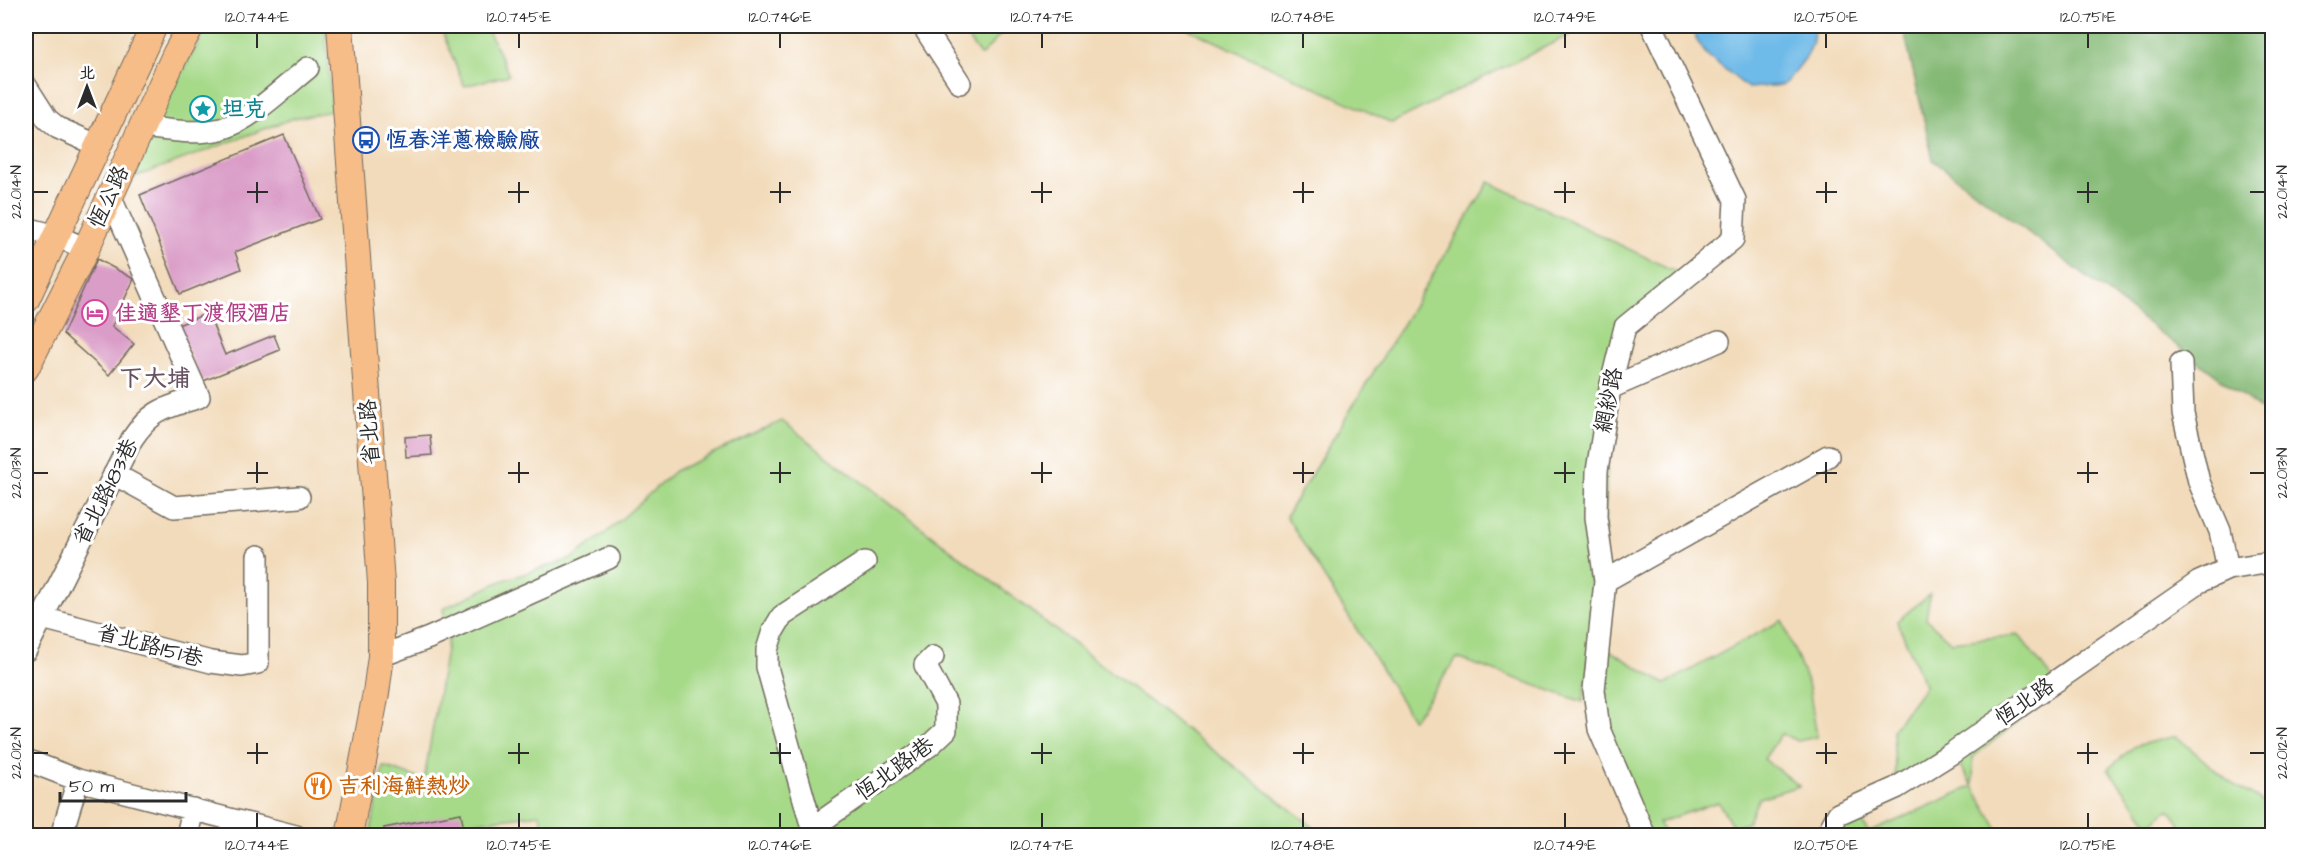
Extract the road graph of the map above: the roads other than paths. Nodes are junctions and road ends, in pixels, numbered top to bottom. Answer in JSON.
{"nodes":[{"id":1,"x":154,"y":26,"type":"edge"},
{"id":2,"x":191,"y":26,"type":"edge"},
{"id":3,"x":340,"y":26,"type":"edge"},
{"id":4,"x":923,"y":26,"type":"edge"},
{"id":5,"x":1657,"y":30,"type":"edge"},
{"id":6,"x":308,"y":68,"type":"dead end"},
{"id":7,"x":960,"y":83,"type":"dead end"},
{"id":8,"x":26,"y":86,"type":"edge"},
{"id":9,"x":142,"y":126,"type":"junction"},
{"id":10,"x":99,"y":146,"type":"junction"},
{"id":11,"x":110,"y":196,"type":"junction"},
{"id":12,"x":26,"y":228,"type":"edge"},
{"id":13,"x":57,"y":236,"type":"junction"},
{"id":14,"x":86,"y":249,"type":"junction"},
{"id":15,"x":26,"y":300,"type":"edge"},
{"id":16,"x":1719,"y":341,"type":"dead end"},
{"id":17,"x":2181,"y":363,"type":"dead end"},
{"id":18,"x":26,"y":368,"type":"edge"},
{"id":19,"x":1610,"y":388,"type":"junction"},
{"id":20,"x":1828,"y":456,"type":"dead end"},
{"id":21,"x":114,"y":474,"type":"junction"},
{"id":22,"x":300,"y":497,"type":"dead end"},
{"id":23,"x":258,"y":556,"type":"dead end"},
{"id":24,"x":609,"y":558,"type":"dead end"},
{"id":25,"x":865,"y":562,"type":"dead end"},
{"id":26,"x":2272,"y":562,"type":"edge"},
{"id":27,"x":2228,"y":568,"type":"junction"},
{"id":28,"x":1605,"y":581,"type":"junction"},
{"id":29,"x":42,"y":618,"type":"junction"},
{"id":30,"x":26,"y":650,"type":"edge"},
{"id":31,"x":381,"y":656,"type":"junction"},
{"id":32,"x":933,"y":657,"type":"dead end"},
{"id":33,"x":26,"y":760,"type":"edge"},
{"id":34,"x":78,"y":780,"type":"junction"},
{"id":35,"x":193,"y":809,"type":"junction"},
{"id":36,"x":811,"y":832,"type":"edge"},
{"id":37,"x":61,"y":836,"type":"edge"},
{"id":38,"x":187,"y":836,"type":"edge"},
{"id":39,"x":296,"y":836,"type":"edge"},
{"id":40,"x":350,"y":836,"type":"edge"},
{"id":41,"x":1645,"y":836,"type":"edge"},
{"id":42,"x":1826,"y":836,"type":"edge"}],
"edges":[{"from":1,"to":10,"type":"main road","name":"恆公路"},
{"from":2,"to":9,"type":"main road","name":"恆公路"},
{"from":3,"to":31,"type":"main road","name":"省北路"},
{"from":4,"to":7,"type":"street"},
{"from":5,"to":19,"type":"street","name":"網紗路"},
{"from":6,"to":9,"type":"street"},
{"from":8,"to":10,"type":"street"},
{"from":9,"to":11,"type":"main road","name":"恆公路"},
{"from":10,"to":13,"type":"main road","name":"恆公路"},
{"from":11,"to":14,"type":"main road","name":"恆公路"},
{"from":11,"to":21,"type":"street","name":"省北路183巷"},
{"from":12,"to":13,"type":"street"},
{"from":13,"to":14,"type":"street"},
{"from":13,"to":15,"type":"main road","name":"恆公路"},
{"from":14,"to":18,"type":"main road","name":"恆公路"},
{"from":16,"to":19,"type":"street"},
{"from":17,"to":27,"type":"street"},
{"from":19,"to":28,"type":"street","name":"網紗路"},
{"from":20,"to":28,"type":"street"},
{"from":21,"to":22,"type":"street"},
{"from":21,"to":29,"type":"street","name":"省北路183巷"},
{"from":23,"to":29,"type":"street","name":"省北路151巷"},
{"from":24,"to":31,"type":"street"},
{"from":25,"to":36,"type":"street"},
{"from":26,"to":27,"type":"street","name":"恆北路"},
{"from":27,"to":42,"type":"street","name":"恆北路"},
{"from":28,"to":41,"type":"street","name":"網紗路"},
{"from":29,"to":30,"type":"street","name":"省北路183巷"},
{"from":31,"to":40,"type":"main road","name":"省北路"},
{"from":32,"to":36,"type":"street","name":"恆北路1巷"},
{"from":33,"to":34,"type":"street"},
{"from":34,"to":35,"type":"street"},
{"from":34,"to":37,"type":"street"},
{"from":35,"to":38,"type":"street"},
{"from":35,"to":39,"type":"street"}]}
